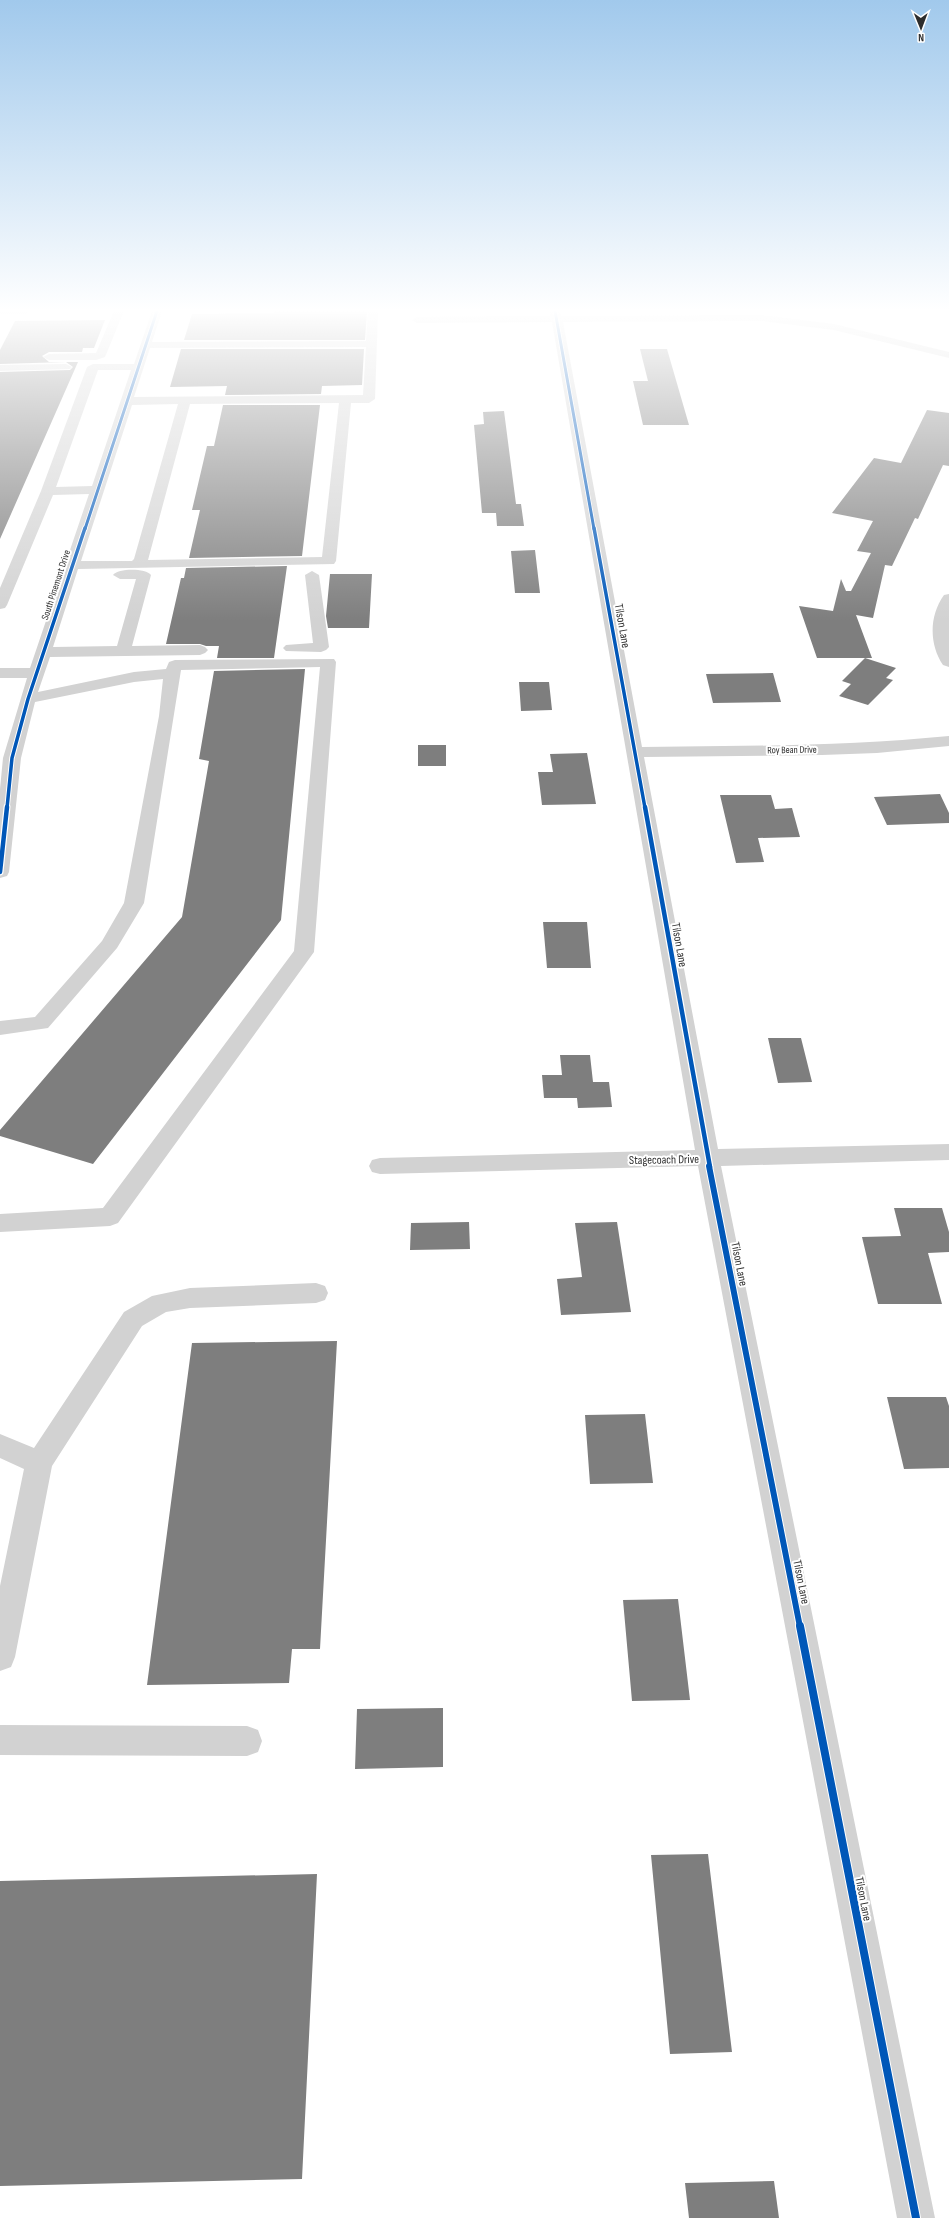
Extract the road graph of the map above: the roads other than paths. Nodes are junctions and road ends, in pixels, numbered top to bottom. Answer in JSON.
{"nodes":[{"id":1,"x":76,"y":415,"type":"edge"},
{"id":2,"x":123,"y":415,"type":"edge"},
{"id":3,"x":180,"y":415,"type":"edge"},
{"id":4,"x":343,"y":415,"type":"edge"},
{"id":5,"x":575,"y":415,"type":"edge"},
{"id":6,"x":96,"y":490,"type":"junction"},
{"id":7,"x":48,"y":491,"type":"junction"},
{"id":8,"x":136,"y":564,"type":"junction"},
{"id":9,"x":71,"y":570,"type":"junction"},
{"id":10,"x":312,"y":575,"type":"dead end"},
{"id":11,"x":949,"y":598,"type":"edge"},
{"id":12,"x":0,"y":605,"type":"edge"},
{"id":13,"x":123,"y":651,"type":"junction"},
{"id":14,"x":44,"y":652,"type":"junction"},
{"id":15,"x":949,"y":662,"type":"edge"},
{"id":16,"x":0,"y":673,"type":"edge"},
{"id":17,"x":36,"y":673,"type":"junction"},
{"id":18,"x":172,"y":673,"type":"junction"},
{"id":19,"x":28,"y":699,"type":"junction"},
{"id":20,"x":949,"y":741,"type":"edge"},
{"id":21,"x":634,"y":752,"type":"junction"},
{"id":22,"x":2,"y":848,"type":"edge"},
{"id":23,"x":0,"y":872,"type":"edge"},
{"id":24,"x":0,"y":1028,"type":"edge"},
{"id":25,"x":949,"y":1152,"type":"edge"},
{"id":26,"x":708,"y":1159,"type":"junction"},
{"id":27,"x":380,"y":1166,"type":"dead end"},
{"id":28,"x":0,"y":1223,"type":"edge"},
{"id":29,"x":316,"y":1293,"type":"dead end"},
{"id":30,"x":0,"y":1445,"type":"edge"},
{"id":31,"x":39,"y":1463,"type":"junction"},
{"id":32,"x":0,"y":1657,"type":"edge"},
{"id":33,"x":0,"y":1740,"type":"edge"},
{"id":34,"x":246,"y":1741,"type":"dead end"},
{"id":35,"x":916,"y":2218,"type":"edge"}],
"edges":[{"from":1,"to":7,"type":"street"},
{"from":2,"to":6,"type":"street","name":"South Pinemont Drive"},
{"from":3,"to":8,"type":"street"},
{"from":4,"to":8,"type":"street"},
{"from":5,"to":21,"type":"street","name":"Tilson Lane"},
{"from":6,"to":7,"type":"street"},
{"from":6,"to":9,"type":"street","name":"South Pinemont Drive"},
{"from":7,"to":12,"type":"street"},
{"from":8,"to":9,"type":"street"},
{"from":9,"to":13,"type":"street"},
{"from":9,"to":14,"type":"street","name":"South Pinemont Drive"},
{"from":10,"to":13,"type":"street"},
{"from":11,"to":15,"type":"street"},
{"from":13,"to":14,"type":"street"},
{"from":14,"to":17,"type":"street","name":"South Pinemont Drive"},
{"from":16,"to":17,"type":"street"},
{"from":17,"to":19,"type":"street","name":"South Pinemont Drive"},
{"from":18,"to":19,"type":"street"},
{"from":18,"to":24,"type":"street"},
{"from":18,"to":28,"type":"street"},
{"from":19,"to":22,"type":"street","name":"South Pinemont Drive"},
{"from":20,"to":21,"type":"street","name":"Roy Bean Drive"},
{"from":21,"to":26,"type":"street","name":"Tilson Lane"},
{"from":22,"to":23,"type":"street","name":"South Pinemont Drive"},
{"from":25,"to":26,"type":"street","name":"Stagecoach Drive"},
{"from":26,"to":27,"type":"street","name":"Stagecoach Drive"},
{"from":26,"to":35,"type":"street","name":"Tilson Lane"},
{"from":29,"to":31,"type":"street"},
{"from":30,"to":31,"type":"street"},
{"from":31,"to":32,"type":"street"},
{"from":33,"to":34,"type":"street"}]}
